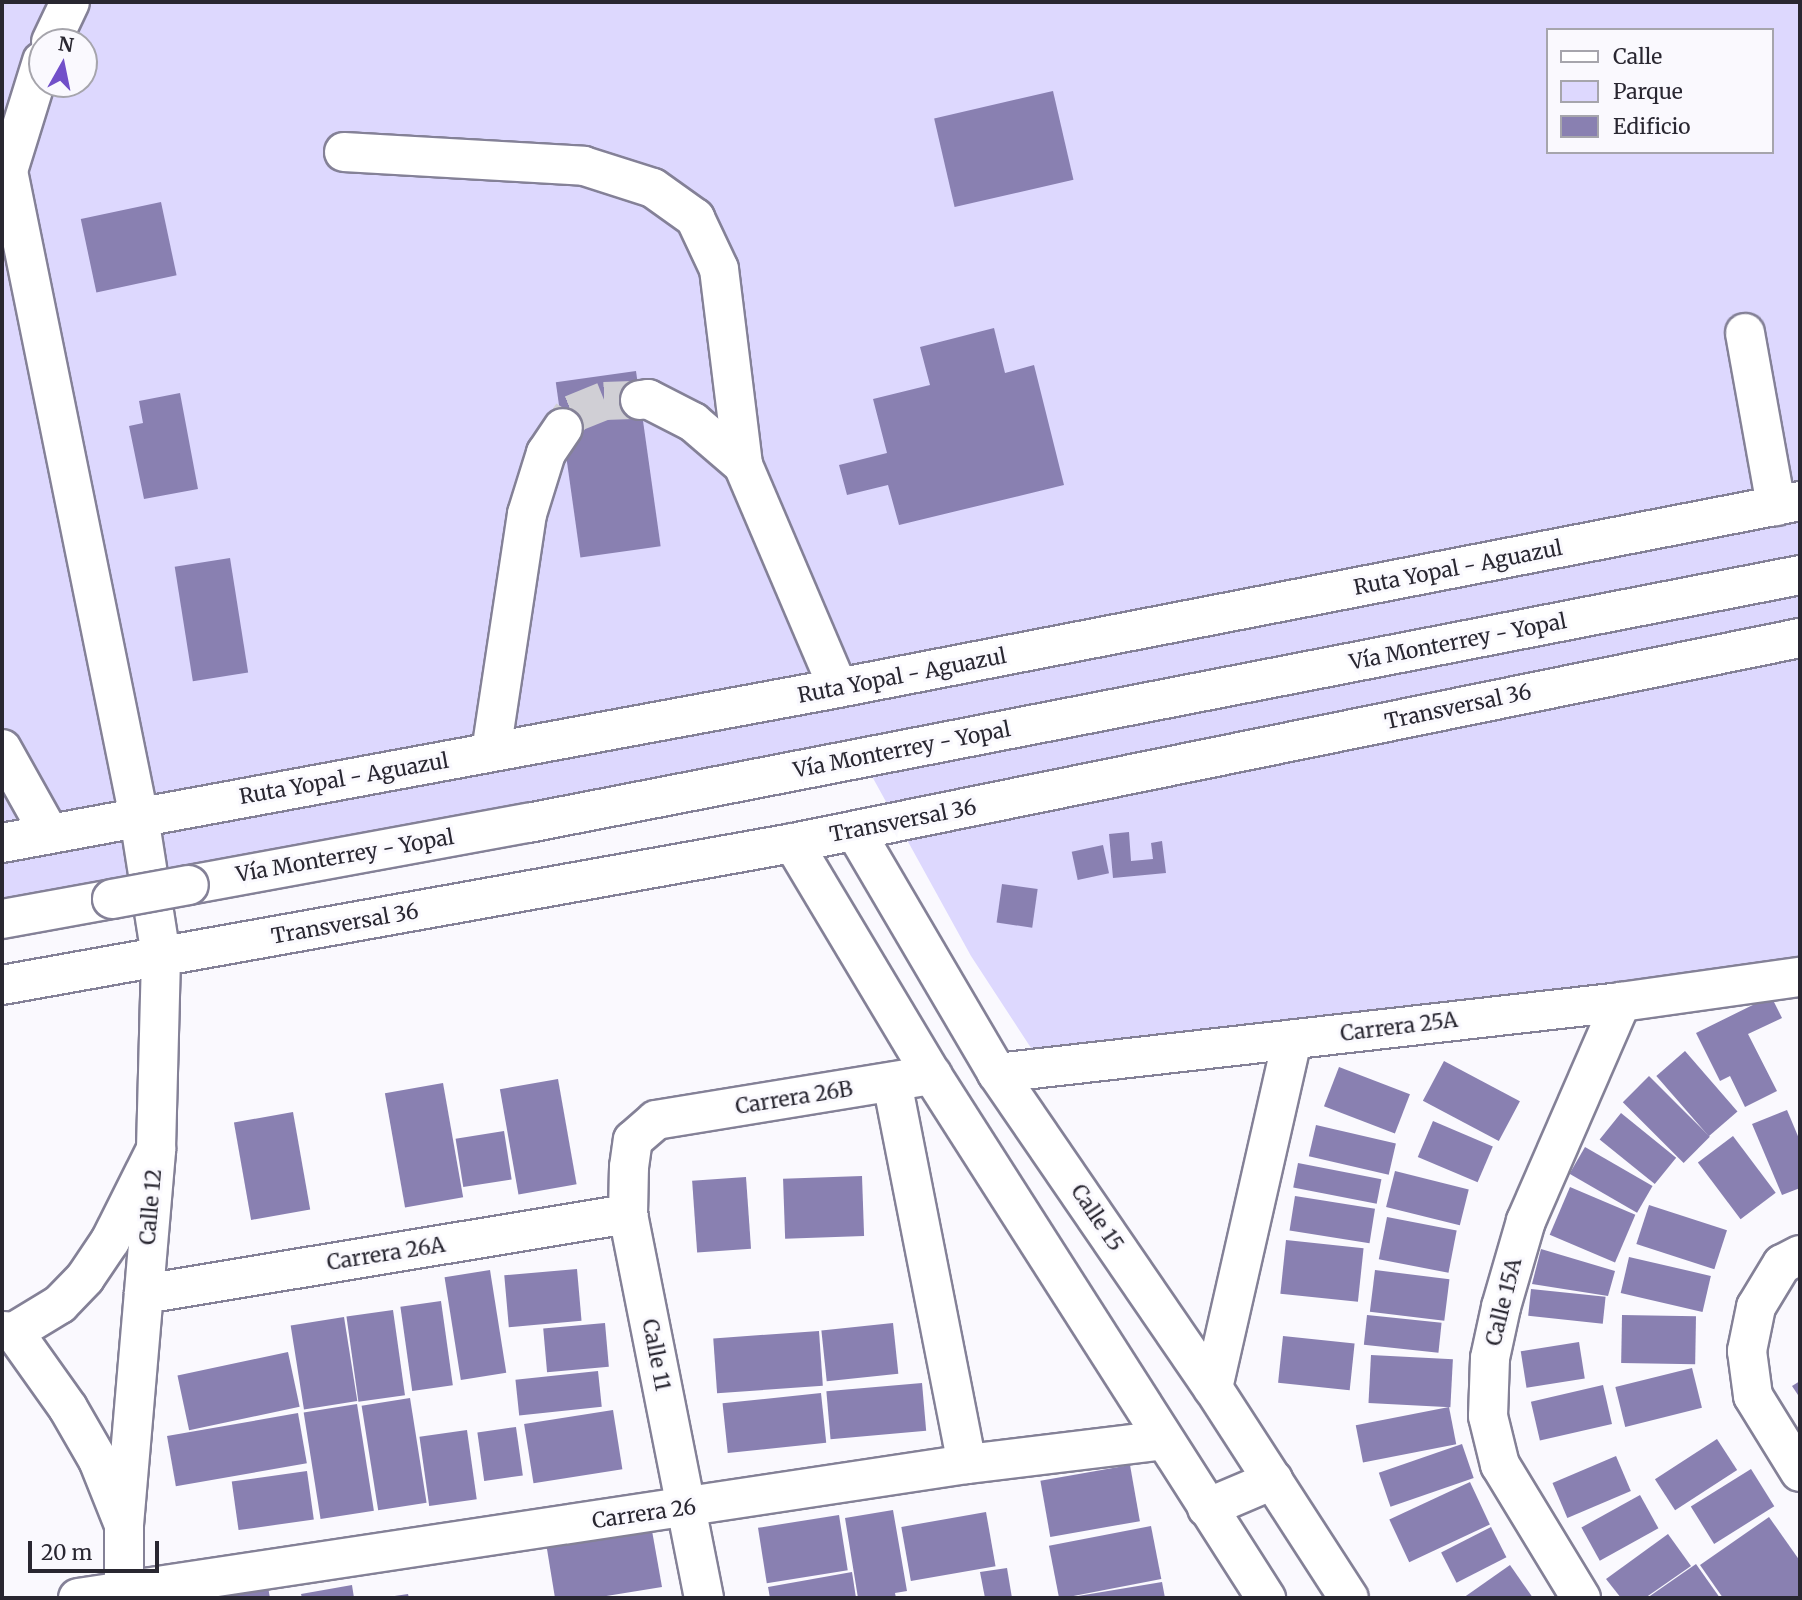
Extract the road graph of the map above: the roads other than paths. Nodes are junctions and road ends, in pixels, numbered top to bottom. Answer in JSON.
{"nodes":[{"id":1,"x":70,"y":2,"type":"edge"},
{"id":2,"x":58,"y":28,"type":"edge"},
{"id":3,"x":31,"y":98,"type":"edge"},
{"id":4,"x":344,"y":152,"type":"dead end"},
{"id":5,"x":1745,"y":333,"type":"dead end"},
{"id":6,"x":640,"y":400,"type":"tunnel mouth"},
{"id":7,"x":563,"y":428,"type":"tunnel mouth"},
{"id":8,"x":743,"y":465,"type":"junction"},
{"id":9,"x":1788,"y":503,"type":"edge"},
{"id":10,"x":1800,"y":575,"type":"edge"},
{"id":11,"x":1800,"y":638,"type":"edge"},
{"id":12,"x":838,"y":688,"type":"junction"},
{"id":13,"x":2,"y":749,"type":"edge"},
{"id":14,"x":491,"y":752,"type":"junction"},
{"id":15,"x":139,"y":817,"type":"junction"},
{"id":16,"x":855,"y":831,"type":"junction"},
{"id":17,"x":49,"y":833,"type":"junction"},
{"id":18,"x":2,"y":842,"type":"edge"},
{"id":19,"x":793,"y":843,"type":"junction"},
{"id":20,"x":2,"y":919,"type":"edge"},
{"id":21,"x":161,"y":956,"type":"junction"},
{"id":22,"x":1800,"y":977,"type":"edge"},
{"id":23,"x":2,"y":985,"type":"edge"},
{"id":24,"x":1621,"y":1002,"type":"junction"},
{"id":25,"x":1292,"y":1040,"type":"junction"},
{"id":26,"x":997,"y":1073,"type":"junction"},
{"id":27,"x":932,"y":1075,"type":"junction"},
{"id":28,"x":892,"y":1082,"type":"junction"},
{"id":29,"x":656,"y":1120,"type":"joint"},
{"id":30,"x":156,"y":1149,"type":"junction"},
{"id":31,"x":628,"y":1214,"type":"junction"},
{"id":32,"x":1800,"y":1255,"type":"edge"},
{"id":33,"x":144,"y":1294,"type":"junction"},
{"id":34,"x":8,"y":1331,"type":"edge"},
{"id":35,"x":1213,"y":1388,"type":"junction"},
{"id":36,"x":1164,"y":1440,"type":"junction"},
{"id":37,"x":967,"y":1464,"type":"junction"},
{"id":38,"x":1800,"y":1472,"type":"edge"},
{"id":39,"x":1273,"y":1480,"type":"junction"},
{"id":40,"x":685,"y":1508,"type":"junction"},
{"id":41,"x":1207,"y":1508,"type":"junction"},
{"id":42,"x":124,"y":1525,"type":"junction"},
{"id":43,"x":124,"y":1594,"type":"edge"},
{"id":44,"x":78,"y":1598,"type":"edge"},
{"id":45,"x":705,"y":1598,"type":"edge"},
{"id":46,"x":1266,"y":1598,"type":"edge"},
{"id":47,"x":1349,"y":1598,"type":"edge"},
{"id":48,"x":1581,"y":1598,"type":"edge"}],
"edges":[{"from":1,"to":2,"type":"main road"},
{"from":3,"to":15,"type":"main road","name":"Calle 12"},
{"from":4,"to":8,"type":"main road"},
{"from":5,"to":9,"type":"main road"},
{"from":6,"to":8,"type":"main road"},
{"from":7,"to":14,"type":"main road"},
{"from":8,"to":12,"type":"main road"},
{"from":9,"to":12,"type":"main road","name":"Ruta Yopal - Aguazul"},
{"from":10,"to":20,"type":"main road","name":"Vía Monterrey - Yopal","bridge":true},
{"from":11,"to":16,"type":"main road","name":"Transversal 36"},
{"from":12,"to":14,"type":"main road","name":"Ruta Yopal - Aguazul"},
{"from":13,"to":17,"type":"main road"},
{"from":14,"to":15,"type":"main road","name":"Ruta Yopal - Aguazul"},
{"from":15,"to":17,"type":"main road"},
{"from":15,"to":18,"type":"main road","name":"Ruta Yopal - Aguazul"},
{"from":15,"to":21,"type":"main road","name":"Calle 12"},
{"from":16,"to":19,"type":"main road","name":"Transversal 36"},
{"from":16,"to":26,"type":"main road","name":"Calle 15"},
{"from":17,"to":18,"type":"main road"},
{"from":19,"to":21,"type":"main road","name":"Transversal 36"},
{"from":19,"to":27,"type":"main road"},
{"from":21,"to":23,"type":"main road","name":"Transversal 36"},
{"from":21,"to":30,"type":"main road","name":"Calle 12"},
{"from":22,"to":24,"type":"main road","name":"Carrera 25A"},
{"from":24,"to":25,"type":"main road","name":"Carrera 25A"},
{"from":24,"to":48,"type":"main road","name":"Calle 15A"},
{"from":25,"to":26,"type":"main road","name":"Carrera 25A"},
{"from":25,"to":35,"type":"main road"},
{"from":26,"to":35,"type":"main road","name":"Calle 15"},
{"from":27,"to":28,"type":"main road","name":"Carrera 26B"},
{"from":27,"to":36,"type":"main road"},
{"from":28,"to":29,"type":"main road","name":"Carrera 26B"},
{"from":28,"to":37,"type":"main road"},
{"from":29,"to":31,"type":"main road","name":"Calle 11"},
{"from":30,"to":33,"type":"main road","name":"Calle 12"},
{"from":30,"to":34,"type":"main road"},
{"from":31,"to":33,"type":"main road","name":"Carrera 26A"},
{"from":31,"to":40,"type":"main road","name":"Calle 11"},
{"from":32,"to":38,"type":"main road"},
{"from":33,"to":42,"type":"main road","name":"Calle 12"},
{"from":34,"to":42,"type":"main road"},
{"from":35,"to":39,"type":"main road","name":"Calle 15"},
{"from":36,"to":37,"type":"main road","name":"Carrera 26"},
{"from":36,"to":41,"type":"main road"},
{"from":37,"to":40,"type":"main road","name":"Carrera 26"},
{"from":39,"to":41,"type":"main road"},
{"from":39,"to":47,"type":"main road","name":"Calle 15"},
{"from":40,"to":43,"type":"main road","name":"Carrera 26"},
{"from":40,"to":45,"type":"main road","name":"Calle 11"},
{"from":41,"to":46,"type":"main road"},
{"from":42,"to":43,"type":"main road","name":"Calle 12"},
{"from":43,"to":44,"type":"main road","name":"Carrera 26"}]}
